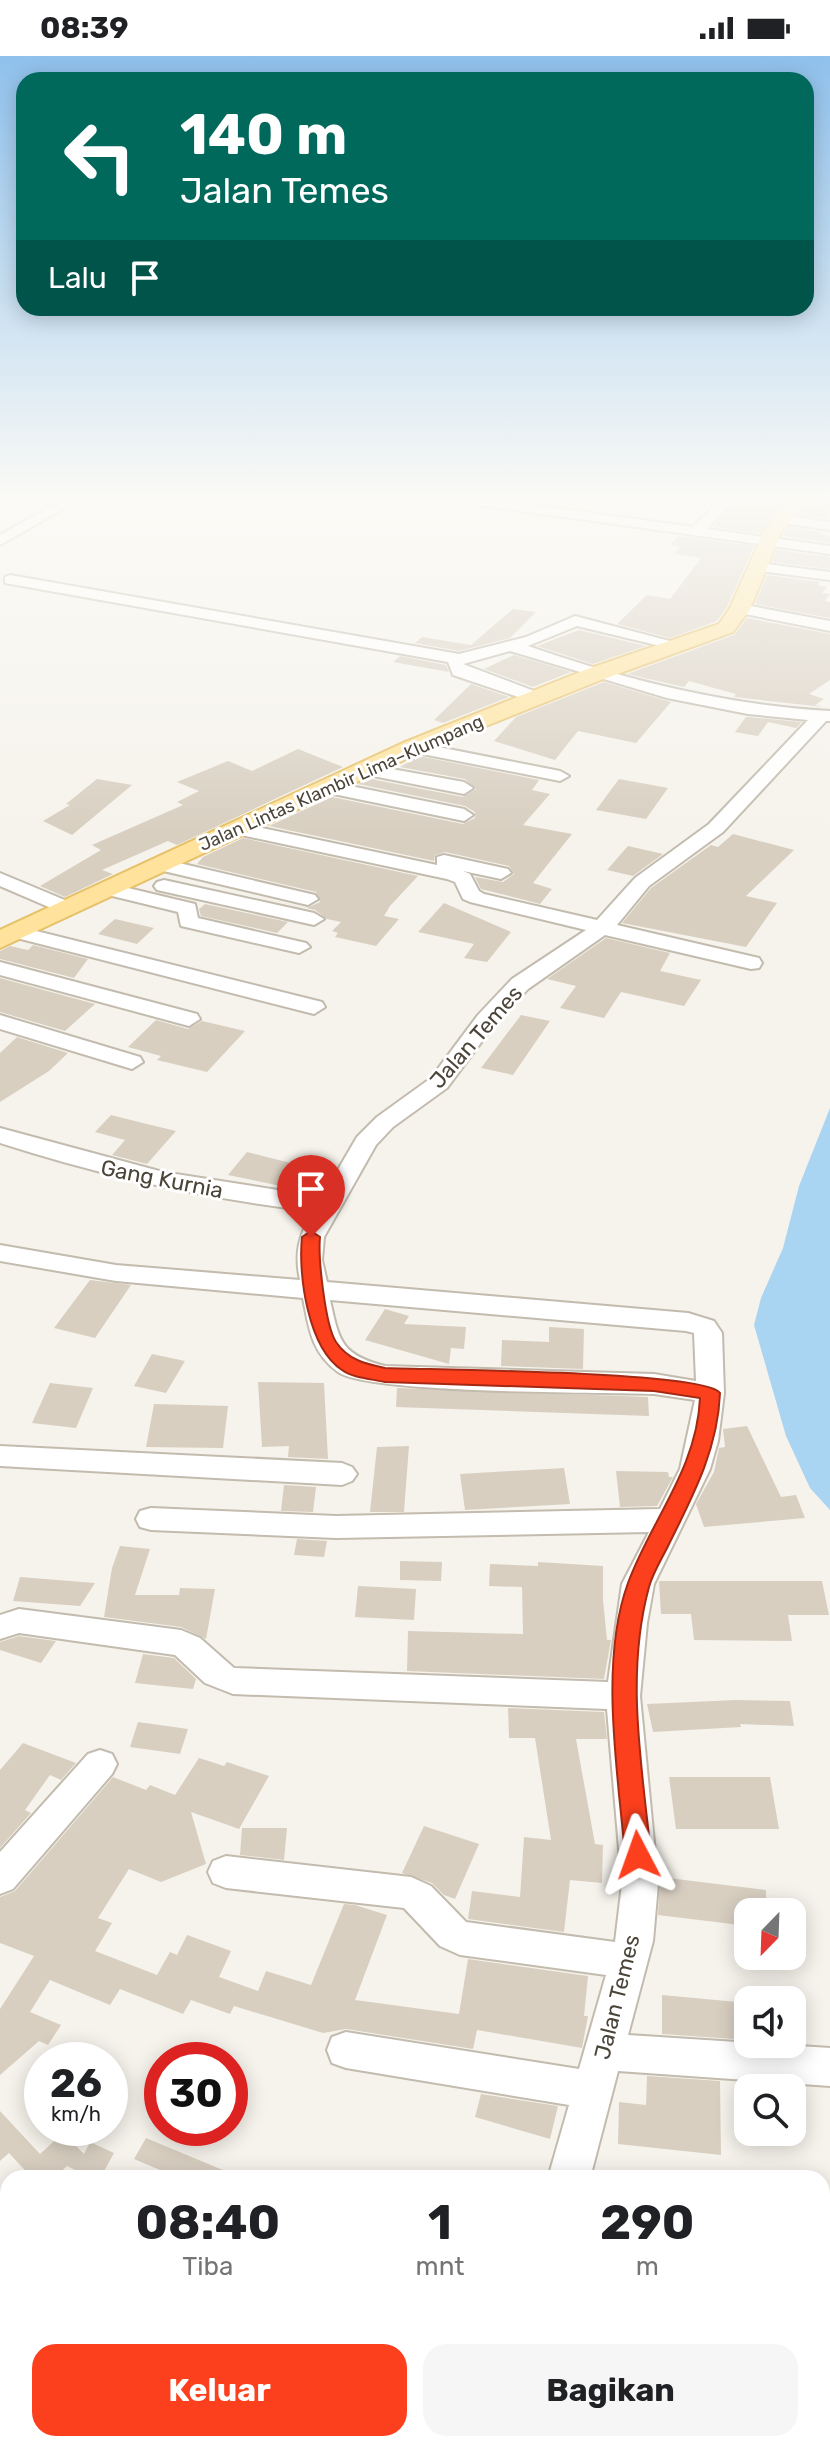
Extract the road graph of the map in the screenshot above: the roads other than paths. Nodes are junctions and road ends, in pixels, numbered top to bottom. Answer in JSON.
{"nodes":[{"id":1,"x":173,"y":609,"type":"edge"},
{"id":2,"x":740,"y":609,"type":"joint"},
{"id":3,"x":830,"y":626,"type":"edge"},
{"id":4,"x":509,"y":645,"type":"junction"},
{"id":5,"x":677,"y":645,"type":"junction"},
{"id":6,"x":459,"y":659,"type":"junction"},
{"id":7,"x":524,"y":664,"type":"dead end"},
{"id":8,"x":593,"y":675,"type":"junction"},
{"id":9,"x":570,"y":684,"type":"junction"},
{"id":10,"x":536,"y":698,"type":"junction"},
{"id":11,"x":826,"y":716,"type":"edge"},
{"id":12,"x":413,"y":747,"type":"junction"},
{"id":13,"x":364,"y":769,"type":"junction"},
{"id":14,"x":560,"y":776,"type":"dead end"},
{"id":15,"x":326,"y":787,"type":"junction"},
{"id":16,"x":464,"y":788,"type":"dead end"},
{"id":17,"x":464,"y":815,"type":"dead end"},
{"id":18,"x":248,"y":825,"type":"junction"},
{"id":19,"x":162,"y":865,"type":"junction"},
{"id":20,"x":501,"y":873,"type":"dead end"},
{"id":21,"x":0,"y":879,"type":"edge"},
{"id":22,"x":129,"y":879,"type":"junction"},
{"id":23,"x":107,"y":889,"type":"junction"},
{"id":24,"x":65,"y":907,"type":"junction"},
{"id":25,"x":600,"y":929,"type":"junction"},
{"id":26,"x":8,"y":936,"type":"edge"},
{"id":27,"x":299,"y":947,"type":"dead end"},
{"id":28,"x":751,"y":963,"type":"dead end"},
{"id":29,"x":0,"y":968,"type":"edge"},
{"id":30,"x":314,"y":1007,"type":"dead end"},
{"id":31,"x":189,"y":1019,"type":"dead end"},
{"id":32,"x":0,"y":1022,"type":"edge"},
{"id":33,"x":132,"y":1062,"type":"dead end"},
{"id":34,"x":0,"y":1135,"type":"edge"},
{"id":35,"x":329,"y":1205,"type":"junction"},
{"id":36,"x":0,"y":1253,"type":"edge"},
{"id":37,"x":315,"y":1291,"type":"junction"},
{"id":38,"x":710,"y":1393,"type":"junction"},
{"id":39,"x":0,"y":1456,"type":"edge"},
{"id":40,"x":342,"y":1474,"type":"dead end"},
{"id":41,"x":151,"y":1519,"type":"dead end"},
{"id":42,"x":671,"y":1520,"type":"junction"},
{"id":43,"x":0,"y":1627,"type":"edge"},
{"id":44,"x":623,"y":1696,"type":"junction"},
{"id":45,"x":100,"y":1764,"type":"dead end"},
{"id":46,"x":226,"y":1872,"type":"dead end"},
{"id":47,"x":0,"y":1878,"type":"edge"},
{"id":48,"x":628,"y":1961,"type":"junction"},
{"id":49,"x":346,"y":2050,"type":"dead end"},
{"id":50,"x":603,"y":2052,"type":"junction"},
{"id":51,"x":830,"y":2067,"type":"edge"},
{"id":52,"x":594,"y":2090,"type":"junction"},
{"id":53,"x":571,"y":2170,"type":"edge"}],
"edges":[{"from":1,"to":6,"type":"street"},
{"from":2,"to":3,"type":"street"},
{"from":2,"to":5,"type":"main road","name":"Jalan Lintas Klambir Lima–Klumpang"},
{"from":4,"to":5,"type":"street"},
{"from":4,"to":6,"type":"street"},
{"from":4,"to":8,"type":"street"},
{"from":5,"to":8,"type":"main road","name":"Jalan Lintas Klambir Lima–Klumpang"},
{"from":6,"to":10,"type":"street"},
{"from":7,"to":9,"type":"street"},
{"from":8,"to":9,"type":"main road","name":"Jalan Lintas Klambir Lima–Klumpang"},
{"from":8,"to":11,"type":"street"},
{"from":9,"to":10,"type":"main road","name":"Jalan Lintas Klambir Lima–Klumpang"},
{"from":10,"to":12,"type":"main road","name":"Jalan Lintas Klambir Lima–Klumpang"},
{"from":11,"to":25,"type":"street","name":"Jalan Temes"},
{"from":12,"to":13,"type":"main road","name":"Jalan Lintas Klambir Lima–Klumpang"},
{"from":12,"to":14,"type":"street"},
{"from":13,"to":15,"type":"main road","name":"Jalan Lintas Klambir Lima–Klumpang"},
{"from":13,"to":16,"type":"street"},
{"from":15,"to":17,"type":"street"},
{"from":15,"to":18,"type":"main road","name":"Jalan Lintas Klambir Lima–Klumpang"},
{"from":18,"to":19,"type":"main road","name":"Jalan Lintas Klambir Lima–Klumpang"},
{"from":18,"to":20,"type":"street"},
{"from":18,"to":25,"type":"street"},
{"from":19,"to":22,"type":"main road","name":"Jalan Lintas Klambir Lima–Klumpang"},
{"from":19,"to":22,"type":"street"},
{"from":21,"to":24,"type":"street"},
{"from":22,"to":23,"type":"main road","name":"Jalan Lintas Klambir Lima–Klumpang"},
{"from":23,"to":24,"type":"main road","name":"Jalan Lintas Klambir Lima–Klumpang"},
{"from":23,"to":27,"type":"street"},
{"from":24,"to":26,"type":"main road","name":"Jalan Lintas Klambir Lima–Klumpang"},
{"from":25,"to":28,"type":"street"},
{"from":25,"to":35,"type":"street","name":"Jalan Temes"},
{"from":26,"to":30,"type":"street"},
{"from":29,"to":31,"type":"street"},
{"from":32,"to":33,"type":"street"},
{"from":34,"to":35,"type":"street","name":"Gang Kurnia"},
{"from":35,"to":37,"type":"street","name":"Jalan Temes"},
{"from":36,"to":37,"type":"street"},
{"from":37,"to":38,"type":"street","name":"Jalan Temes"},
{"from":37,"to":38,"type":"street"},
{"from":38,"to":42,"type":"street","name":"Jalan Temes"},
{"from":39,"to":40,"type":"street"},
{"from":41,"to":42,"type":"street"},
{"from":42,"to":44,"type":"street","name":"Jalan Temes"},
{"from":43,"to":44,"type":"street"},
{"from":44,"to":48,"type":"street","name":"Jalan Temes"},
{"from":45,"to":47,"type":"street"},
{"from":46,"to":48,"type":"street"},
{"from":48,"to":50,"type":"street","name":"Jalan Temes"},
{"from":49,"to":52,"type":"street"},
{"from":50,"to":51,"type":"street"},
{"from":50,"to":52,"type":"street","name":"Jalan Temes"},
{"from":52,"to":53,"type":"street","name":"Jalan Temes"}]}
